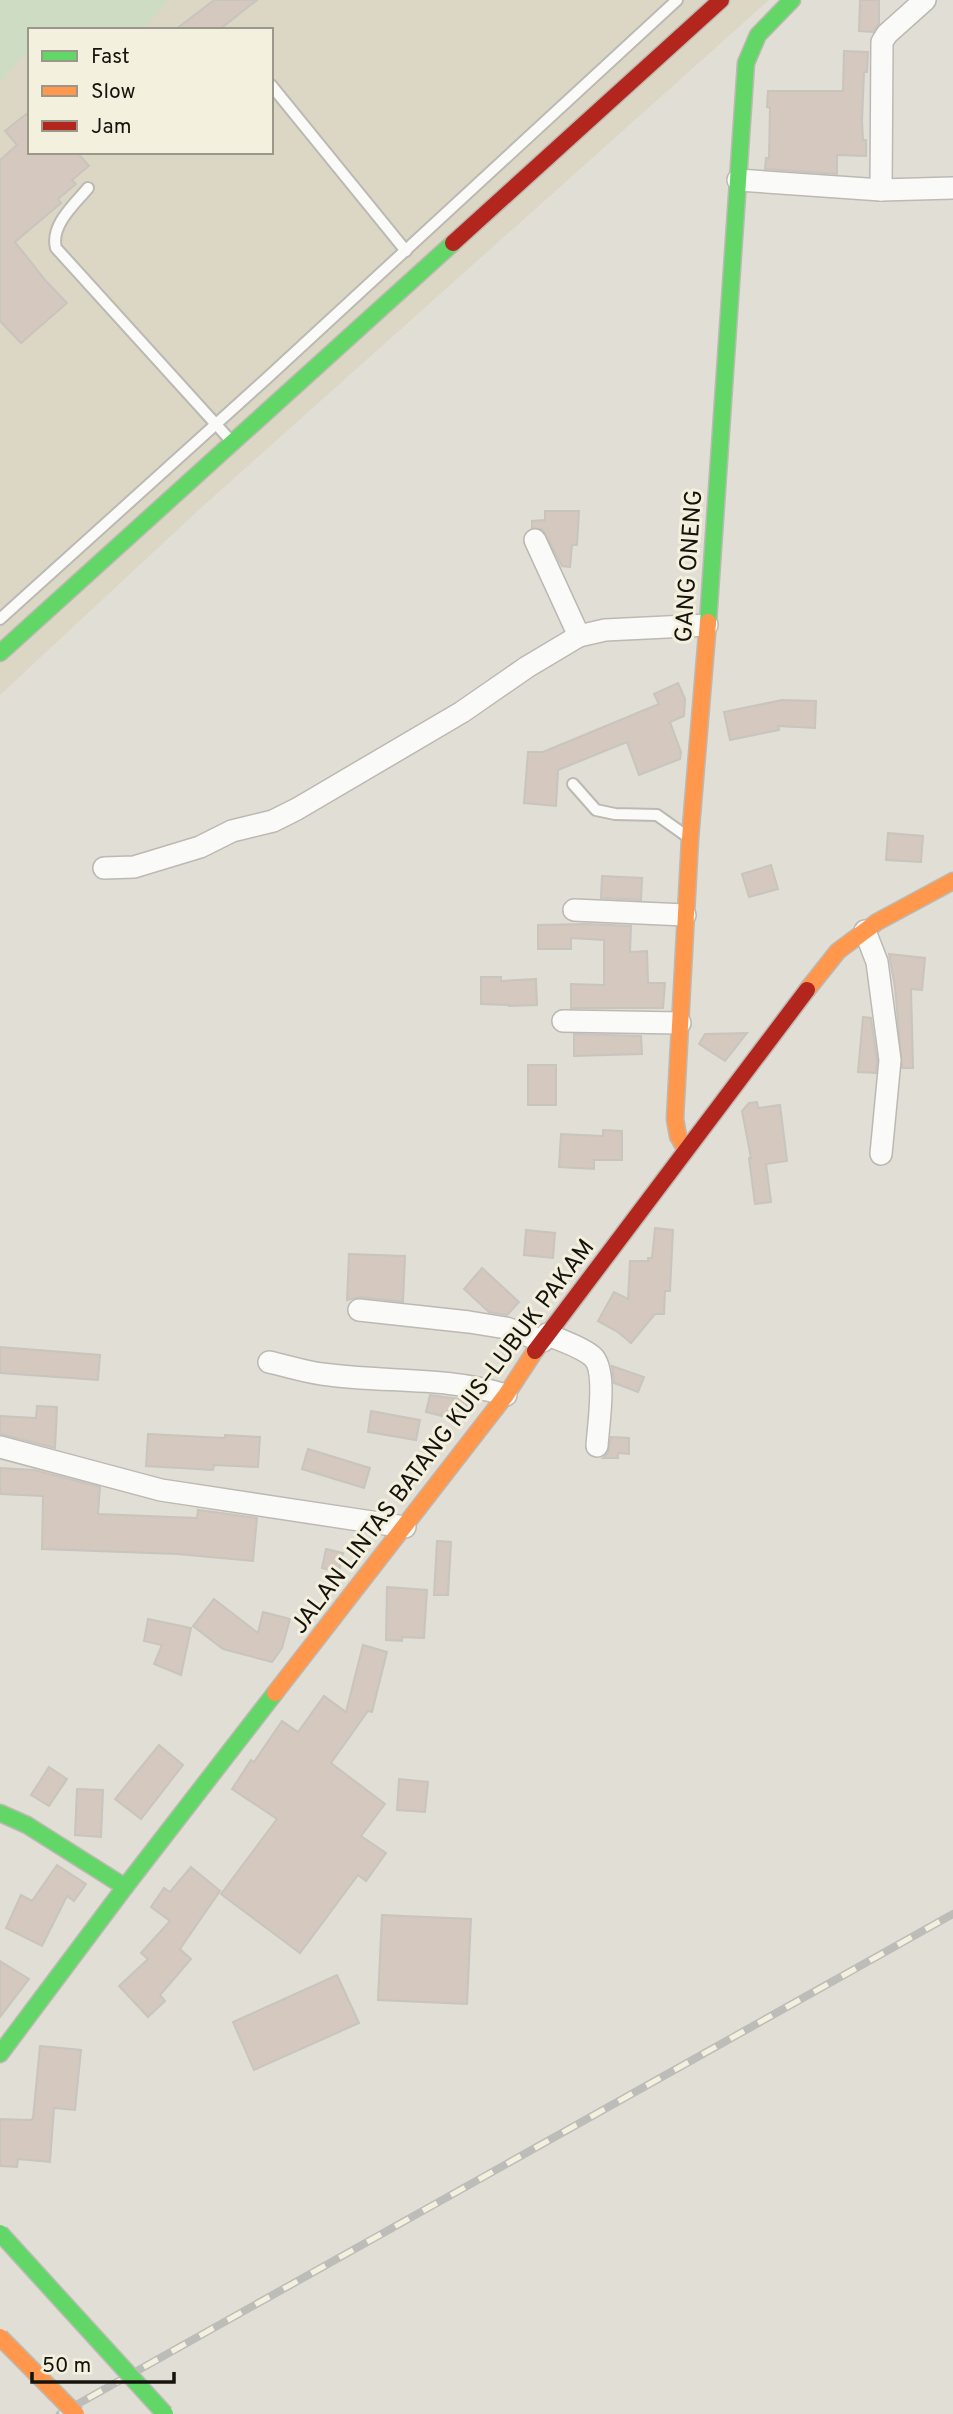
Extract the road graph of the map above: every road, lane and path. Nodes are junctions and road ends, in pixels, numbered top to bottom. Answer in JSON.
{"nodes":[{"id":1,"x":677,"y":0,"type":"edge"},
{"id":2,"x":721,"y":0,"type":"edge"},
{"id":3,"x":792,"y":0,"type":"edge"},
{"id":4,"x":925,"y":0,"type":"edge"},
{"id":5,"x":273,"y":87,"type":"edge"},
{"id":6,"x":738,"y":180,"type":"junction"},
{"id":7,"x":88,"y":188,"type":"dead end"},
{"id":8,"x":953,"y":188,"type":"edge"},
{"id":9,"x":881,"y":190,"type":"junction"},
{"id":10,"x":406,"y":251,"type":"junction"},
{"id":11,"x":216,"y":424,"type":"junction"},
{"id":12,"x":233,"y":443,"type":"junction"},
{"id":13,"x":535,"y":540,"type":"dead end"},
{"id":14,"x":0,"y":619,"type":"edge"},
{"id":15,"x":707,"y":625,"type":"junction"},
{"id":16,"x":579,"y":636,"type":"junction"},
{"id":17,"x":0,"y":653,"type":"edge"},
{"id":18,"x":573,"y":784,"type":"dead end"},
{"id":19,"x":690,"y":839,"type":"junction"},
{"id":20,"x":104,"y":867,"type":"dead end"},
{"id":21,"x":953,"y":881,"type":"edge"},
{"id":22,"x":574,"y":911,"type":"dead end"},
{"id":23,"x":685,"y":915,"type":"junction"},
{"id":24,"x":865,"y":931,"type":"junction"},
{"id":25,"x":563,"y":1021,"type":"dead end"},
{"id":26,"x":680,"y":1023,"type":"junction"},
{"id":27,"x":686,"y":1150,"type":"junction"},
{"id":28,"x":881,"y":1154,"type":"dead end"},
{"id":29,"x":359,"y":1310,"type":"dead end"},
{"id":30,"x":545,"y":1338,"type":"junction"},
{"id":31,"x":269,"y":1362,"type":"dead end"},
{"id":32,"x":506,"y":1395,"type":"junction"},
{"id":33,"x":597,"y":1446,"type":"dead end"},
{"id":34,"x":0,"y":1447,"type":"edge"},
{"id":35,"x":404,"y":1527,"type":"junction"},
{"id":36,"x":0,"y":1814,"type":"edge"},
{"id":37,"x":125,"y":1887,"type":"junction"},
{"id":38,"x":0,"y":2054,"type":"edge"},
{"id":39,"x":0,"y":2233,"type":"edge"},
{"id":40,"x":0,"y":2337,"type":"edge"},
{"id":41,"x":76,"y":2414,"type":"edge"},
{"id":42,"x":166,"y":2414,"type":"edge"}],
"edges":[{"from":1,"to":10,"type":"lane"},
{"from":2,"to":12,"type":"main road"},
{"from":3,"to":6,"type":"main road","name":"GANG ONENG"},
{"from":4,"to":9,"type":"street"},
{"from":5,"to":10,"type":"lane"},
{"from":6,"to":9,"type":"street"},
{"from":6,"to":15,"type":"main road","name":"GANG ONENG"},
{"from":7,"to":11,"type":"lane"},
{"from":8,"to":9,"type":"street"},
{"from":10,"to":11,"type":"lane"},
{"from":11,"to":12,"type":"lane"},
{"from":11,"to":14,"type":"lane"},
{"from":12,"to":17,"type":"main road"},
{"from":13,"to":16,"type":"street"},
{"from":15,"to":16,"type":"street"},
{"from":15,"to":19,"type":"main road","name":"GANG ONENG"},
{"from":16,"to":20,"type":"street"},
{"from":18,"to":19,"type":"lane"},
{"from":19,"to":23,"type":"main road","name":"GANG ONENG"},
{"from":21,"to":24,"type":"main road","name":"JALAN LINTAS BATANG KUIS–LUBUK PAKAM"},
{"from":22,"to":23,"type":"street"},
{"from":23,"to":26,"type":"main road","name":"GANG ONENG"},
{"from":24,"to":27,"type":"main road","name":"JALAN LINTAS BATANG KUIS–LUBUK PAKAM"},
{"from":24,"to":28,"type":"street"},
{"from":25,"to":26,"type":"street"},
{"from":26,"to":27,"type":"main road","name":"GANG ONENG"},
{"from":27,"to":30,"type":"main road","name":"JALAN LINTAS BATANG KUIS–LUBUK PAKAM"},
{"from":29,"to":30,"type":"street"},
{"from":30,"to":32,"type":"main road","name":"JALAN LINTAS BATANG KUIS–LUBUK PAKAM"},
{"from":30,"to":33,"type":"street"},
{"from":31,"to":32,"type":"street"},
{"from":32,"to":35,"type":"main road","name":"JALAN LINTAS BATANG KUIS–LUBUK PAKAM"},
{"from":34,"to":35,"type":"street"},
{"from":35,"to":37,"type":"main road","name":"JALAN LINTAS BATANG KUIS–LUBUK PAKAM"},
{"from":36,"to":37,"type":"main road"},
{"from":37,"to":38,"type":"main road","name":"JALAN LINTAS BATANG KUIS–LUBUK PAKAM"},
{"from":39,"to":42,"type":"main road","bridge":true},
{"from":40,"to":41,"type":"main road","bridge":true}]}
